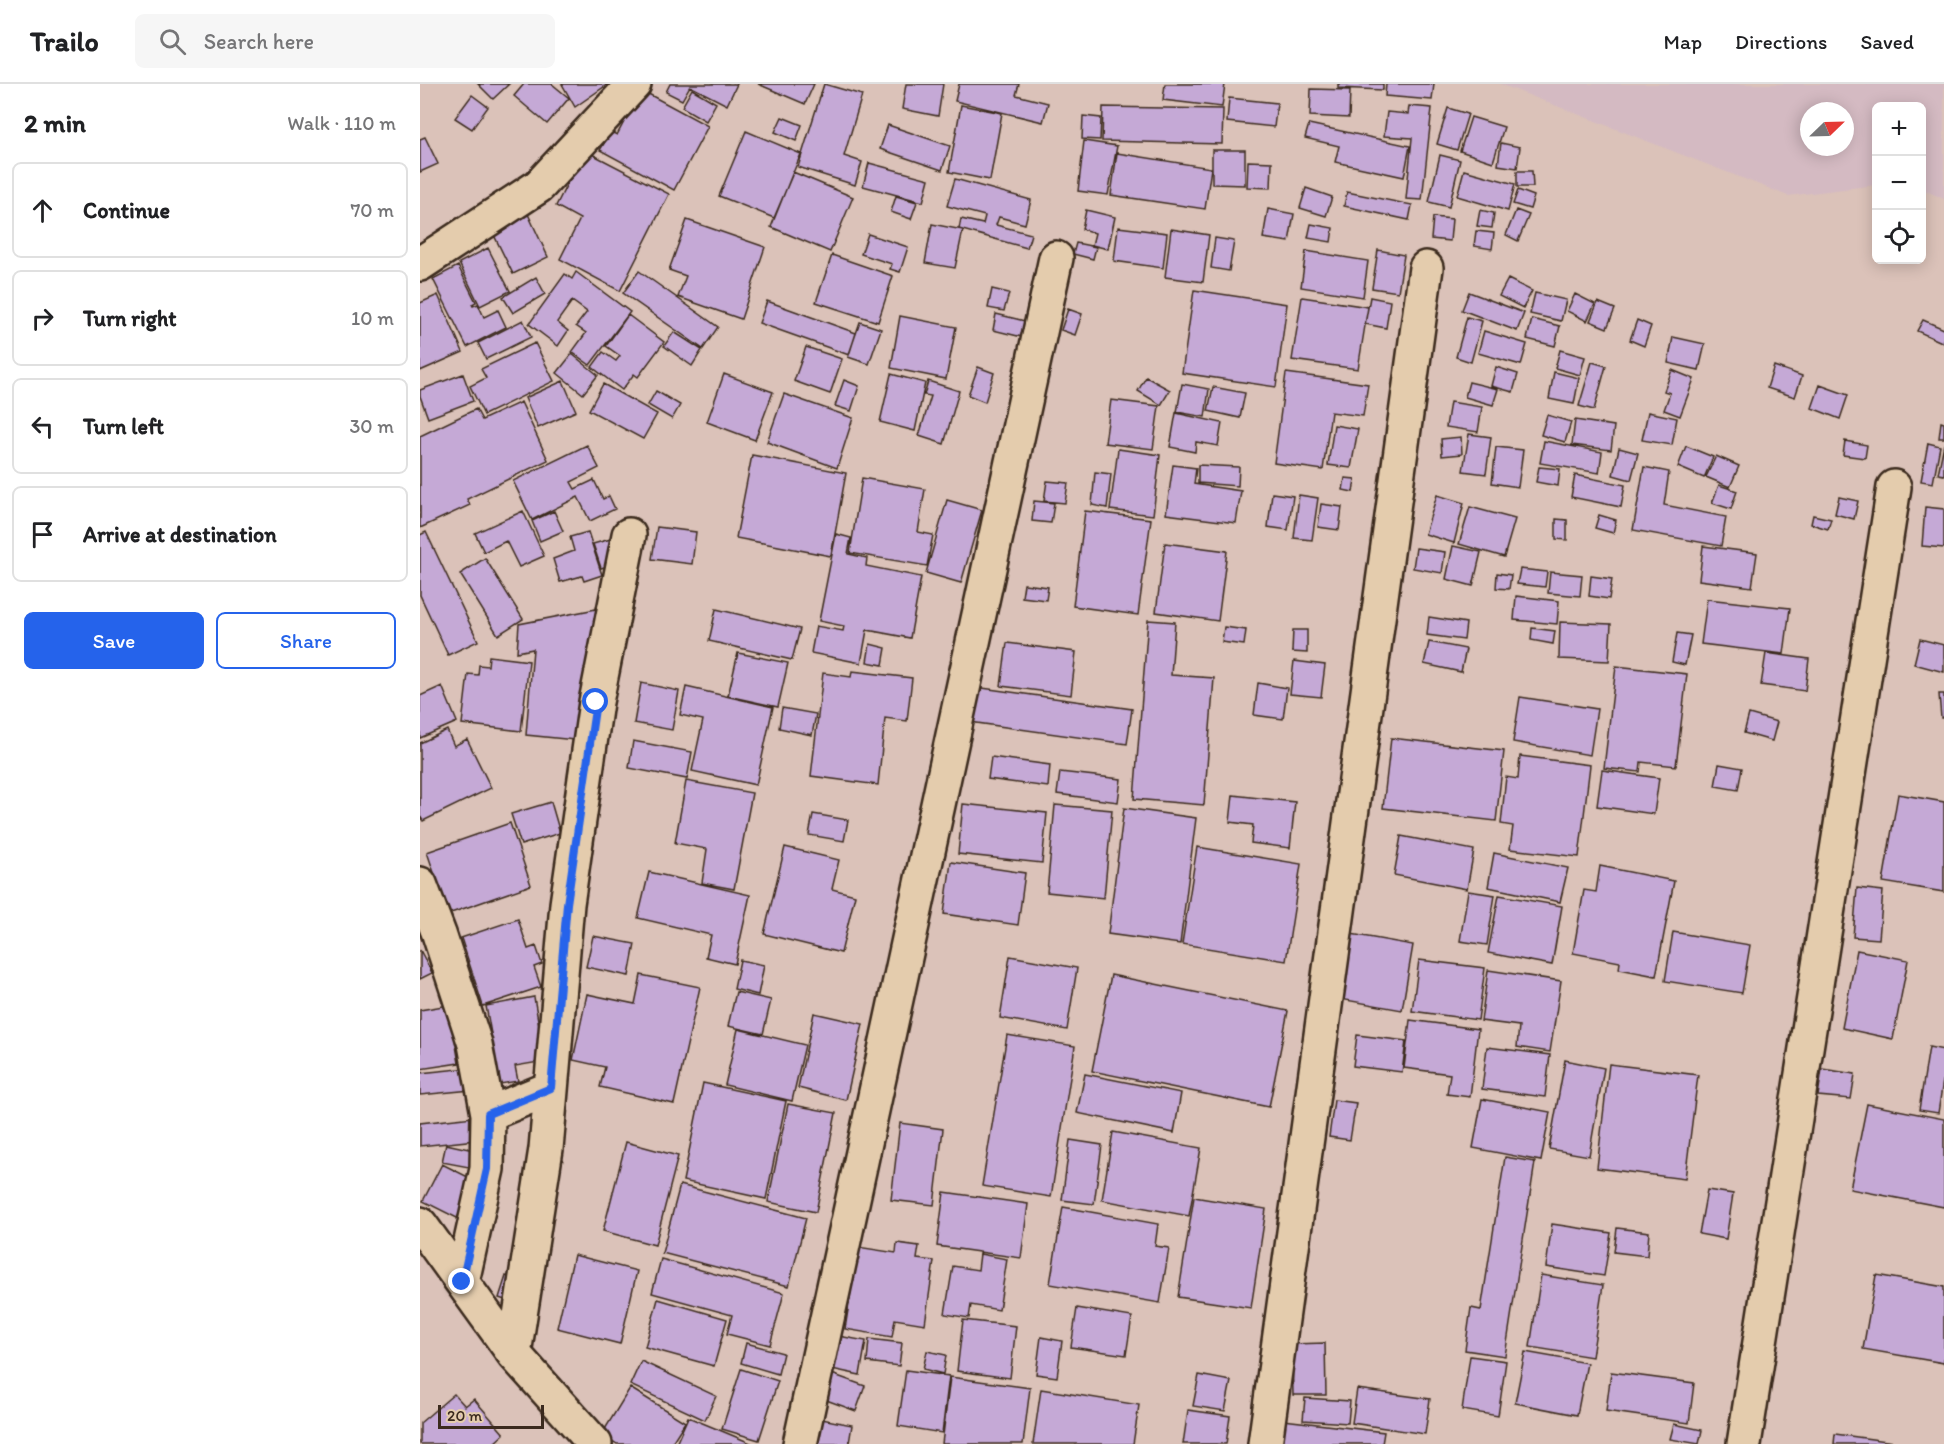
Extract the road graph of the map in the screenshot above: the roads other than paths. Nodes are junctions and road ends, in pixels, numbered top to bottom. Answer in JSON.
{"nodes":[{"id":1,"x":634,"y":84,"type":"edge"},
{"id":2,"x":1056,"y":258,"type":"dead end"},
{"id":3,"x":420,"y":264,"type":"edge"},
{"id":4,"x":1426,"y":268,"type":"dead end"},
{"id":5,"x":1894,"y":487,"type":"dead end"},
{"id":6,"x":629,"y":535,"type":"dead end"},
{"id":7,"x":420,"y":885,"type":"edge"},
{"id":8,"x":551,"y":1088,"type":"junction"},
{"id":9,"x":488,"y":1114,"type":"junction"},
{"id":10,"x":420,"y":1224,"type":"edge"},
{"id":11,"x":462,"y":1282,"type":"junction"},
{"id":12,"x":514,"y":1354,"type":"junction"},
{"id":13,"x":595,"y":1444,"type":"edge"},
{"id":14,"x":800,"y":1444,"type":"edge"},
{"id":15,"x":1265,"y":1444,"type":"edge"},
{"id":16,"x":1744,"y":1444,"type":"edge"}],
"edges":[{"from":1,"to":3,"type":"street"},
{"from":2,"to":14,"type":"street"},
{"from":4,"to":15,"type":"street"},
{"from":5,"to":16,"type":"street"},
{"from":6,"to":8,"type":"street"},
{"from":7,"to":9,"type":"street"},
{"from":8,"to":9,"type":"street"},
{"from":8,"to":12,"type":"street"},
{"from":9,"to":11,"type":"street"},
{"from":10,"to":11,"type":"street"},
{"from":11,"to":12,"type":"street"},
{"from":12,"to":13,"type":"street"}]}
